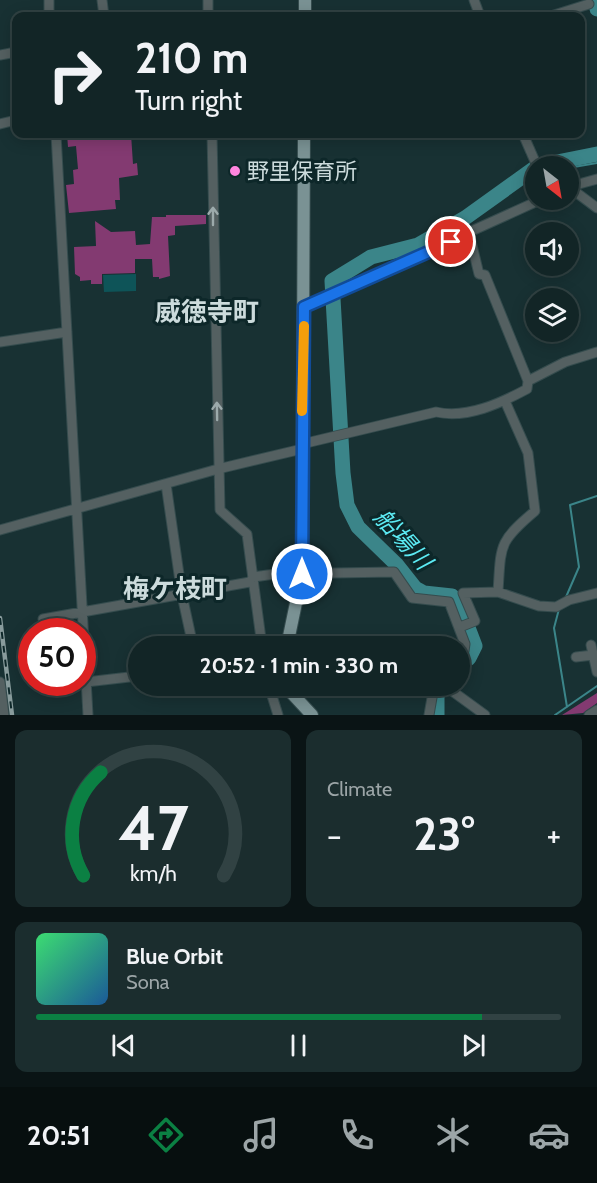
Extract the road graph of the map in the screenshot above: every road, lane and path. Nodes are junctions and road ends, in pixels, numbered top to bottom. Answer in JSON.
{"nodes":[{"id":1,"x":589,"y":4,"type":"dead end"},
{"id":2,"x":564,"y":12,"type":"edge"},
{"id":3,"x":56,"y":138,"type":"edge"},
{"id":4,"x":213,"y":138,"type":"edge"},
{"id":5,"x":304,"y":138,"type":"edge"},
{"id":6,"x":525,"y":138,"type":"edge"},
{"id":7,"x":532,"y":156,"type":"edge"},
{"id":8,"x":597,"y":179,"type":"edge"},
{"id":9,"x":579,"y":184,"type":"edge"},
{"id":10,"x":579,"y":194,"type":"edge"},
{"id":11,"x":525,"y":207,"type":"edge"},
{"id":12,"x":597,"y":208,"type":"edge"},
{"id":13,"x":469,"y":233,"type":"junction"},
{"id":14,"x":304,"y":307,"type":"junction"},
{"id":15,"x":67,"y":332,"type":"junction"},
{"id":16,"x":0,"y":342,"type":"edge"},
{"id":17,"x":597,"y":352,"type":"edge"},
{"id":18,"x":528,"y":381,"type":"junction"},
{"id":19,"x":505,"y":401,"type":"junction"},
{"id":20,"x":302,"y":446,"type":"junction"},
{"id":21,"x":218,"y":469,"type":"junction"},
{"id":22,"x":166,"y":484,"type":"junction"},
{"id":23,"x":77,"y":510,"type":"junction"},
{"id":24,"x":0,"y":530,"type":"edge"},
{"id":25,"x":302,"y":574,"type":"junction"},
{"id":26,"x":253,"y":578,"type":"junction"},
{"id":27,"x":498,"y":592,"type":"junction"},
{"id":28,"x":597,"y":593,"type":"edge"},
{"id":29,"x":182,"y":595,"type":"junction"},
{"id":30,"x":83,"y":614,"type":"junction"},
{"id":31,"x":56,"y":618,"type":"edge"},
{"id":32,"x":83,"y":618,"type":"edge"},
{"id":33,"x":460,"y":627,"type":"junction"},
{"id":34,"x":192,"y":636,"type":"edge"},
{"id":35,"x":261,"y":636,"type":"edge"},
{"id":36,"x":289,"y":636,"type":"edge"},
{"id":37,"x":463,"y":636,"type":"edge"},
{"id":38,"x":576,"y":657,"type":"dead end"},
{"id":39,"x":597,"y":672,"type":"edge"},
{"id":40,"x":128,"y":677,"type":"edge"},
{"id":41,"x":96,"y":681,"type":"edge"},
{"id":42,"x":0,"y":682,"type":"edge"},
{"id":43,"x":87,"y":696,"type":"edge"},
{"id":44,"x":272,"y":696,"type":"edge"},
{"id":45,"x":294,"y":696,"type":"edge"},
{"id":46,"x":432,"y":696,"type":"edge"},
{"id":47,"x":459,"y":696,"type":"edge"},
{"id":48,"x":597,"y":710,"type":"edge"},
{"id":49,"x":4,"y":715,"type":"edge"},
{"id":50,"x":88,"y":715,"type":"edge"},
{"id":51,"x":278,"y":715,"type":"edge"},
{"id":52,"x":312,"y":715,"type":"edge"},
{"id":53,"x":429,"y":715,"type":"edge"},
{"id":54,"x":485,"y":715,"type":"edge"},
{"id":55,"x":589,"y":715,"type":"edge"}],
"edges":[{"from":1,"to":2,"type":"street"},
{"from":3,"to":15,"type":"street"},
{"from":21,"to":4,"type":"street","one_way":true},
{"from":5,"to":14,"type":"main road"},
{"from":6,"to":7,"type":"street"},
{"from":8,"to":9,"type":"street"},
{"from":10,"to":12,"type":"street"},
{"from":11,"to":13,"type":"street"},
{"from":13,"to":14,"type":"street"},
{"from":13,"to":18,"type":"street"},
{"from":14,"to":20,"type":"main road"},
{"from":15,"to":16,"type":"street"},
{"from":15,"to":23,"type":"street"},
{"from":17,"to":18,"type":"street"},
{"from":18,"to":19,"type":"street"},
{"from":19,"to":20,"type":"street"},
{"from":19,"to":27,"type":"street"},
{"from":20,"to":21,"type":"street"},
{"from":20,"to":25,"type":"main road"},
{"from":21,"to":22,"type":"street"},
{"from":21,"to":26,"type":"street"},
{"from":22,"to":23,"type":"street"},
{"from":22,"to":29,"type":"street"},
{"from":23,"to":24,"type":"street"},
{"from":23,"to":30,"type":"street"},
{"from":25,"to":26,"type":"street"},
{"from":25,"to":33,"type":"street"},
{"from":25,"to":36,"type":"main road"},
{"from":26,"to":29,"type":"street"},
{"from":26,"to":35,"type":"street"},
{"from":27,"to":28,"type":"street"},
{"from":27,"to":33,"type":"street"},
{"from":29,"to":30,"type":"street"},
{"from":29,"to":34,"type":"street"},
{"from":30,"to":31,"type":"street"},
{"from":30,"to":32,"type":"street"},
{"from":33,"to":37,"type":"street"},
{"from":38,"to":39,"type":"street"},
{"from":40,"to":41,"type":"street"},
{"from":42,"to":49,"type":"street"},
{"from":43,"to":50,"type":"street"},
{"from":44,"to":51,"type":"street"},
{"from":45,"to":52,"type":"main road"},
{"from":46,"to":53,"type":"street"},
{"from":47,"to":54,"type":"street"},
{"from":48,"to":55,"type":"street"}]}
